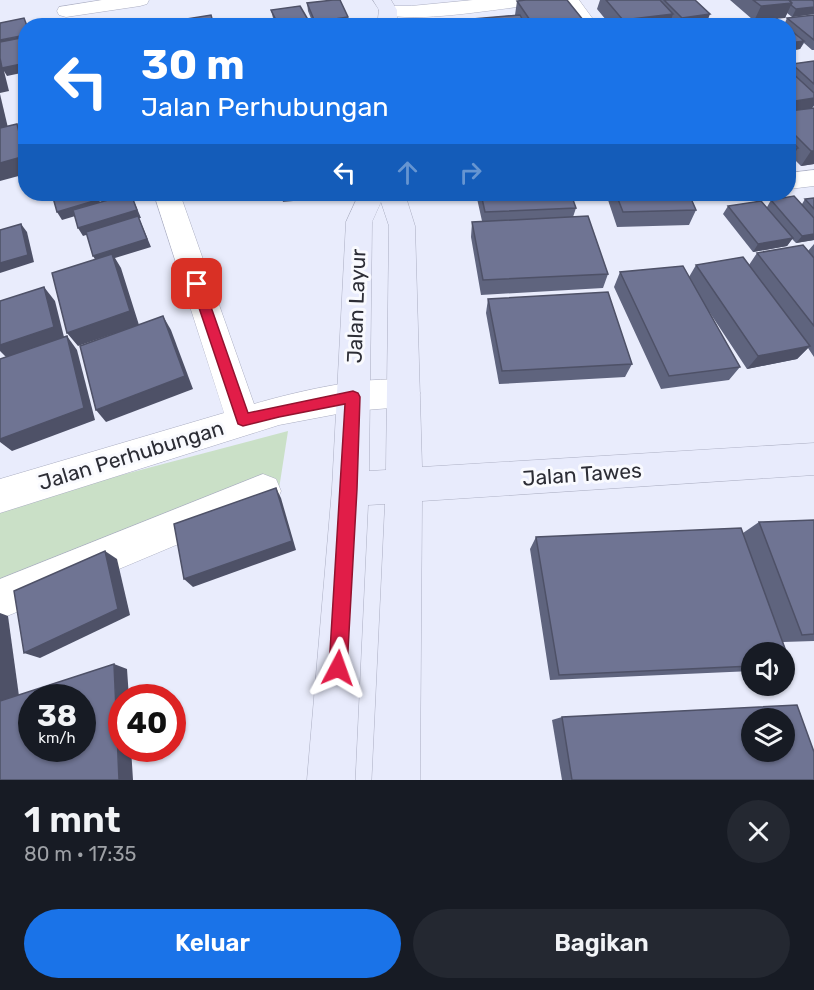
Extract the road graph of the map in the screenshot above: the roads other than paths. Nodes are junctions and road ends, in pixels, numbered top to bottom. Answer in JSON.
{"nodes":[{"id":1,"x":140,"y":0,"type":"edge"},
{"id":2,"x":527,"y":0,"type":"edge"},
{"id":3,"x":569,"y":0,"type":"edge"},
{"id":4,"x":66,"y":12,"type":"edge"},
{"id":5,"x":386,"y":12,"type":"edge"},
{"id":6,"x":583,"y":18,"type":"edge"},
{"id":7,"x":814,"y":178,"type":"edge"},
{"id":8,"x":796,"y":180,"type":"edge"},
{"id":9,"x":169,"y":201,"type":"edge"},
{"id":10,"x":369,"y":201,"type":"edge"},
{"id":11,"x":394,"y":201,"type":"edge"},
{"id":12,"x":403,"y":393,"type":"junction"},
{"id":13,"x":353,"y":397,"type":"junction"},
{"id":14,"x":243,"y":420,"type":"junction"},
{"id":15,"x":814,"y":459,"type":"edge"},
{"id":16,"x":404,"y":484,"type":"junction"},
{"id":17,"x":350,"y":489,"type":"junction"},
{"id":18,"x":263,"y":491,"type":"edge"},
{"id":19,"x":0,"y":496,"type":"edge"},
{"id":20,"x":0,"y":599,"type":"edge"},
{"id":21,"x":331,"y":780,"type":"edge"},
{"id":22,"x":396,"y":780,"type":"edge"}],
"edges":[{"from":1,"to":4,"type":"street"},
{"from":2,"to":5,"type":"street"},
{"from":3,"to":6,"type":"street"},
{"from":7,"to":8,"type":"street"},
{"from":9,"to":14,"type":"street"},
{"from":10,"to":13,"type":"street","name":"Jalan Layur"},
{"from":11,"to":12,"type":"street"},
{"from":12,"to":13,"type":"street","name":"Jalan Perhubungan"},
{"from":12,"to":16,"type":"street"},
{"from":13,"to":14,"type":"street","name":"Jalan Perhubungan"},
{"from":13,"to":17,"type":"street","name":"Jalan Layur"},
{"from":14,"to":19,"type":"street","name":"Jalan Perhubungan"},
{"from":15,"to":16,"type":"street","name":"Jalan Tawes"},
{"from":16,"to":17,"type":"street","name":"Jalan Tawes"},
{"from":16,"to":22,"type":"street"},
{"from":17,"to":21,"type":"street","name":"Jalan Layur"},
{"from":18,"to":20,"type":"street"}]}
